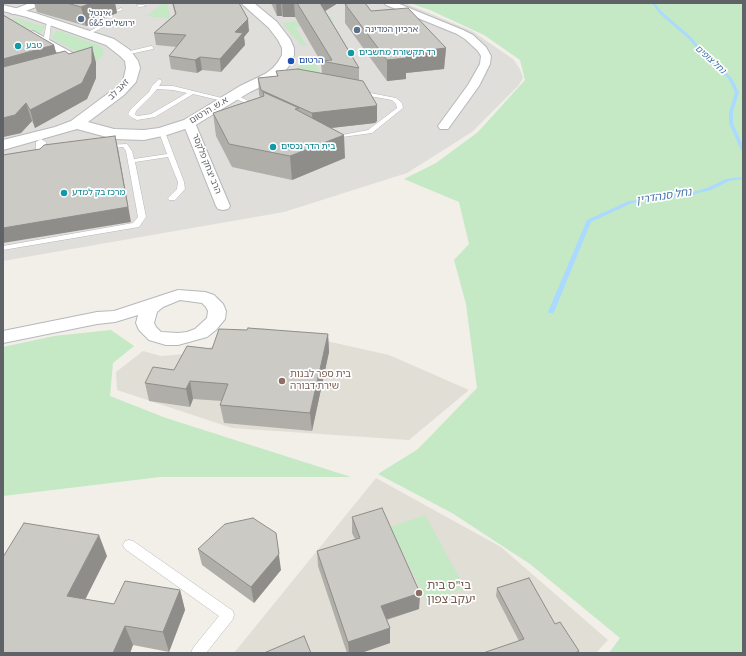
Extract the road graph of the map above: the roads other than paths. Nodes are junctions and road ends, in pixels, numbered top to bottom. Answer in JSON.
{"nodes":[{"id":1,"x":38,"y":3,"type":"edge"},
{"id":2,"x":247,"y":3,"type":"edge"},
{"id":3,"x":389,"y":3,"type":"edge"},
{"id":4,"x":3,"y":8,"type":"edge"},
{"id":5,"x":15,"y":12,"type":"junction"},
{"id":6,"x":412,"y":13,"type":"junction"},
{"id":7,"x":3,"y":16,"type":"edge"},
{"id":8,"x":402,"y":16,"type":"edge"},
{"id":9,"x":113,"y":21,"type":"dead end"},
{"id":10,"x":49,"y":23,"type":"junction"},
{"id":11,"x":22,"y":28,"type":"edge"},
{"id":12,"x":86,"y":34,"type":"junction"},
{"id":13,"x":46,"y":42,"type":"junction"},
{"id":14,"x":151,"y":48,"type":"dead end"},
{"id":15,"x":126,"y":53,"type":"junction"},
{"id":16,"x":60,"y":66,"type":"edge"},
{"id":17,"x":159,"y":81,"type":"dead end"},
{"id":18,"x":154,"y":87,"type":"junction"},
{"id":19,"x":192,"y":92,"type":"junction"},
{"id":20,"x":354,"y":92,"type":"edge"},
{"id":21,"x":231,"y":98,"type":"junction"},
{"id":22,"x":263,"y":109,"type":"edge"},
{"id":23,"x":189,"y":123,"type":"junction"},
{"id":24,"x":76,"y":124,"type":"junction"},
{"id":25,"x":444,"y":126,"type":"dead end"},
{"id":26,"x":162,"y":132,"type":"junction"},
{"id":27,"x":344,"y":136,"type":"edge"},
{"id":28,"x":41,"y":142,"type":"dead end"},
{"id":29,"x":3,"y":145,"type":"edge"},
{"id":30,"x":95,"y":148,"type":"edge"},
{"id":31,"x":171,"y":155,"type":"junction"},
{"id":32,"x":131,"y":161,"type":"junction"},
{"id":33,"x":3,"y":165,"type":"edge"},
{"id":34,"x":172,"y":198,"type":"dead end"},
{"id":35,"x":223,"y":206,"type":"dead end"},
{"id":36,"x":3,"y":248,"type":"edge"},
{"id":37,"x":158,"y":303,"type":"junction"},
{"id":38,"x":115,"y":316,"type":"junction"},
{"id":39,"x":145,"y":323,"type":"junction"},
{"id":40,"x":3,"y":337,"type":"edge"},
{"id":41,"x":129,"y":545,"type":"dead end"},
{"id":42,"x":198,"y":653,"type":"edge"}],
"edges":[{"from":1,"to":5,"type":"street"},
{"from":2,"to":21,"type":"street","name":"א.ש. הרטום"},
{"from":3,"to":6,"type":"street"},
{"from":4,"to":5,"type":"street"},
{"from":5,"to":7,"type":"street"},
{"from":5,"to":10,"type":"street"},
{"from":6,"to":8,"type":"lane"},
{"from":6,"to":25,"type":"street"},
{"from":9,"to":12,"type":"lane"},
{"from":10,"to":12,"type":"street"},
{"from":10,"to":13,"type":"lane"},
{"from":11,"to":13,"type":"street"},
{"from":12,"to":15,"type":"street"},
{"from":13,"to":16,"type":"street"},
{"from":14,"to":15,"type":"lane"},
{"from":15,"to":24,"type":"street","name":"זאב לב"},
{"from":17,"to":18,"type":"lane"},
{"from":18,"to":19,"type":"lane"},
{"from":18,"to":19,"type":"lane"},
{"from":19,"to":21,"type":"lane"},
{"from":20,"to":27,"type":"lane"},
{"from":21,"to":22,"type":"lane"},
{"from":21,"to":23,"type":"street","name":"א.ש. הרטום"},
{"from":23,"to":26,"type":"street","name":"א.ש. הרטום"},
{"from":23,"to":35,"type":"street","name":"הרב יצחק פלקסר"},
{"from":24,"to":26,"type":"street","name":"א.ש. הרטום"},
{"from":24,"to":29,"type":"street"},
{"from":26,"to":31,"type":"lane"},
{"from":28,"to":33,"type":"street"},
{"from":30,"to":32,"type":"lane"},
{"from":31,"to":32,"type":"lane"},
{"from":31,"to":34,"type":"lane"},
{"from":32,"to":36,"type":"lane"},
{"from":37,"to":38,"type":"street"},
{"from":37,"to":39,"type":"street"},
{"from":37,"to":39,"type":"street"},
{"from":38,"to":39,"type":"street"},
{"from":38,"to":40,"type":"street"},
{"from":41,"to":42,"type":"lane"}]}
